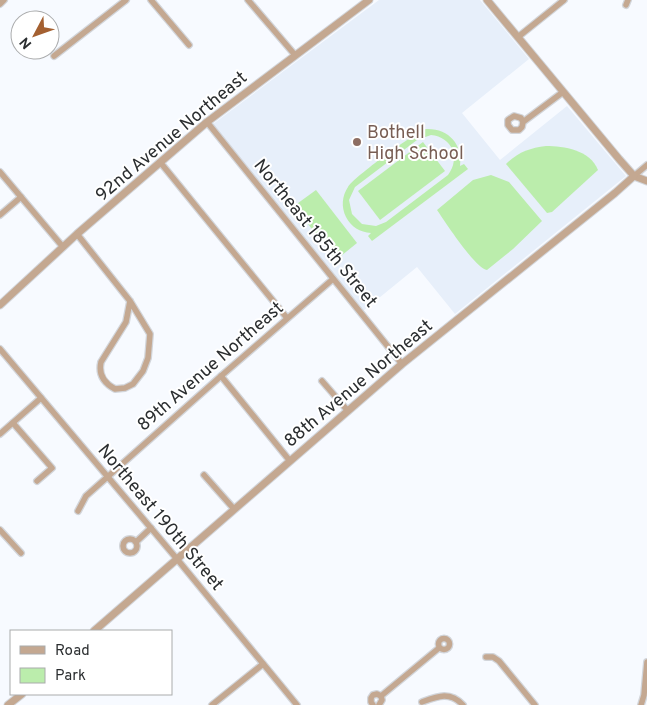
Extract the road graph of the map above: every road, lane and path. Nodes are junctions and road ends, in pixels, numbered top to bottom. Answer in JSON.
{"nodes":[{"id":1,"x":4,"y":0,"type":"edge"},
{"id":2,"x":126,"y":0,"type":"edge"},
{"id":3,"x":151,"y":0,"type":"edge"},
{"id":4,"x":248,"y":0,"type":"edge"},
{"id":5,"x":369,"y":0,"type":"edge"},
{"id":6,"x":487,"y":0,"type":"edge"},
{"id":7,"x":564,"y":0,"type":"edge"},
{"id":8,"x":0,"y":4,"type":"edge"},
{"id":9,"x":518,"y":37,"type":"junction"},
{"id":10,"x":189,"y":45,"type":"dead end"},
{"id":11,"x":60,"y":51,"type":"edge"},
{"id":12,"x":295,"y":55,"type":"junction"},
{"id":13,"x":563,"y":92,"type":"junction"},
{"id":14,"x":207,"y":122,"type":"junction"},
{"id":15,"x":523,"y":122,"type":"dead end"},
{"id":16,"x":160,"y":162,"type":"junction"},
{"id":17,"x":647,"y":164,"type":"edge"},
{"id":18,"x":0,"y":172,"type":"edge"},
{"id":19,"x":634,"y":176,"type":"junction"},
{"id":20,"x":647,"y":181,"type":"edge"},
{"id":21,"x":21,"y":197,"type":"junction"},
{"id":22,"x":0,"y":215,"type":"edge"},
{"id":23,"x":77,"y":234,"type":"junction"},
{"id":24,"x":63,"y":247,"type":"junction"},
{"id":25,"x":333,"y":279,"type":"junction"},
{"id":26,"x":130,"y":301,"type":"junction"},
{"id":27,"x":0,"y":305,"type":"edge"},
{"id":28,"x":287,"y":318,"type":"junction"},
{"id":29,"x":0,"y":349,"type":"edge"},
{"id":30,"x":402,"y":364,"type":"junction"},
{"id":31,"x":221,"y":376,"type":"junction"},
{"id":32,"x":322,"y":381,"type":"dead end"},
{"id":33,"x":41,"y":398,"type":"junction"},
{"id":34,"x":348,"y":411,"type":"junction"},
{"id":35,"x":13,"y":422,"type":"junction"},
{"id":36,"x":0,"y":434,"type":"edge"},
{"id":37,"x":290,"y":461,"type":"junction"},
{"id":38,"x":204,"y":475,"type":"dead end"},
{"id":39,"x":108,"y":477,"type":"junction"},
{"id":40,"x":37,"y":482,"type":"dead end"},
{"id":41,"x":234,"y":509,"type":"junction"},
{"id":42,"x":78,"y":511,"type":"dead end"},
{"id":43,"x":151,"y":528,"type":"junction"},
{"id":44,"x":0,"y":530,"type":"edge"},
{"id":45,"x":136,"y":542,"type":"dead end"},
{"id":46,"x":21,"y":553,"type":"dead end"},
{"id":47,"x":177,"y":559,"type":"junction"},
{"id":48,"x":95,"y":630,"type":"edge"},
{"id":49,"x":440,"y":648,"type":"dead end"},
{"id":50,"x":486,"y":658,"type":"dead end"},
{"id":51,"x":263,"y":664,"type":"junction"},
{"id":52,"x":647,"y":664,"type":"edge"},
{"id":53,"x":21,"y":695,"type":"edge"},
{"id":54,"x":381,"y":696,"type":"junction"},
{"id":55,"x":422,"y":702,"type":"dead end"},
{"id":56,"x":8,"y":705,"type":"edge"},
{"id":57,"x":212,"y":705,"type":"edge"},
{"id":58,"x":297,"y":705,"type":"edge"},
{"id":59,"x":372,"y":705,"type":"edge"},
{"id":60,"x":379,"y":705,"type":"edge"},
{"id":61,"x":463,"y":705,"type":"edge"},
{"id":62,"x":535,"y":705,"type":"edge"},
{"id":63,"x":641,"y":705,"type":"edge"}],
"edges":[{"from":1,"to":8,"type":"street"},
{"from":2,"to":11,"type":"street"},
{"from":3,"to":10,"type":"street"},
{"from":4,"to":12,"type":"street"},
{"from":5,"to":12,"type":"street","name":"92nd Avenue Northeast"},
{"from":6,"to":9,"type":"street"},
{"from":7,"to":9,"type":"street"},
{"from":9,"to":13,"type":"street"},
{"from":12,"to":14,"type":"street","name":"92nd Avenue Northeast"},
{"from":13,"to":15,"type":"street"},
{"from":13,"to":19,"type":"street"},
{"from":14,"to":16,"type":"street","name":"92nd Avenue Northeast"},
{"from":14,"to":25,"type":"street","name":"Northeast 185th Street"},
{"from":16,"to":23,"type":"street","name":"92nd Avenue Northeast"},
{"from":16,"to":28,"type":"street"},
{"from":17,"to":19,"type":"street","name":"88th Avenue Northeast"},
{"from":18,"to":21,"type":"street"},
{"from":19,"to":20,"type":"street"},
{"from":19,"to":30,"type":"street","name":"88th Avenue Northeast"},
{"from":21,"to":22,"type":"street"},
{"from":21,"to":24,"type":"street"},
{"from":23,"to":24,"type":"street","name":"92nd Avenue Northeast"},
{"from":23,"to":26,"type":"street"},
{"from":24,"to":27,"type":"street","name":"92nd Avenue Northeast"},
{"from":25,"to":28,"type":"street","name":"89th Avenue Northeast"},
{"from":25,"to":30,"type":"street","name":"Northeast 185th Street"},
{"from":26,"to":26,"type":"street"},
{"from":28,"to":31,"type":"street","name":"89th Avenue Northeast"},
{"from":29,"to":33,"type":"street","name":"Northeast 190th Street"},
{"from":30,"to":34,"type":"street","name":"88th Avenue Northeast"},
{"from":31,"to":37,"type":"street"},
{"from":31,"to":39,"type":"street","name":"89th Avenue Northeast"},
{"from":32,"to":34,"type":"street"},
{"from":33,"to":35,"type":"street"},
{"from":33,"to":39,"type":"street","name":"Northeast 190th Street"},
{"from":34,"to":37,"type":"street","name":"88th Avenue Northeast"},
{"from":35,"to":36,"type":"street"},
{"from":35,"to":40,"type":"street"},
{"from":37,"to":41,"type":"street","name":"88th Avenue Northeast"},
{"from":38,"to":41,"type":"street"},
{"from":39,"to":42,"type":"street","name":"89th Avenue Northeast"},
{"from":39,"to":43,"type":"street","name":"Northeast 190th Street"},
{"from":41,"to":47,"type":"street","name":"88th Avenue Northeast"},
{"from":43,"to":45,"type":"street"},
{"from":43,"to":47,"type":"street","name":"Northeast 190th Street"},
{"from":44,"to":46,"type":"street"},
{"from":47,"to":48,"type":"street","name":"88th Avenue Northeast"},
{"from":47,"to":51,"type":"street","name":"Northeast 190th Street"},
{"from":49,"to":54,"type":"street"},
{"from":50,"to":62,"type":"street"},
{"from":51,"to":57,"type":"street"},
{"from":51,"to":58,"type":"street","name":"Northeast 190th Street"},
{"from":52,"to":63,"type":"street"},
{"from":53,"to":56,"type":"street"},
{"from":54,"to":59,"type":"street"},
{"from":54,"to":60,"type":"street"},
{"from":55,"to":61,"type":"street"}]}
